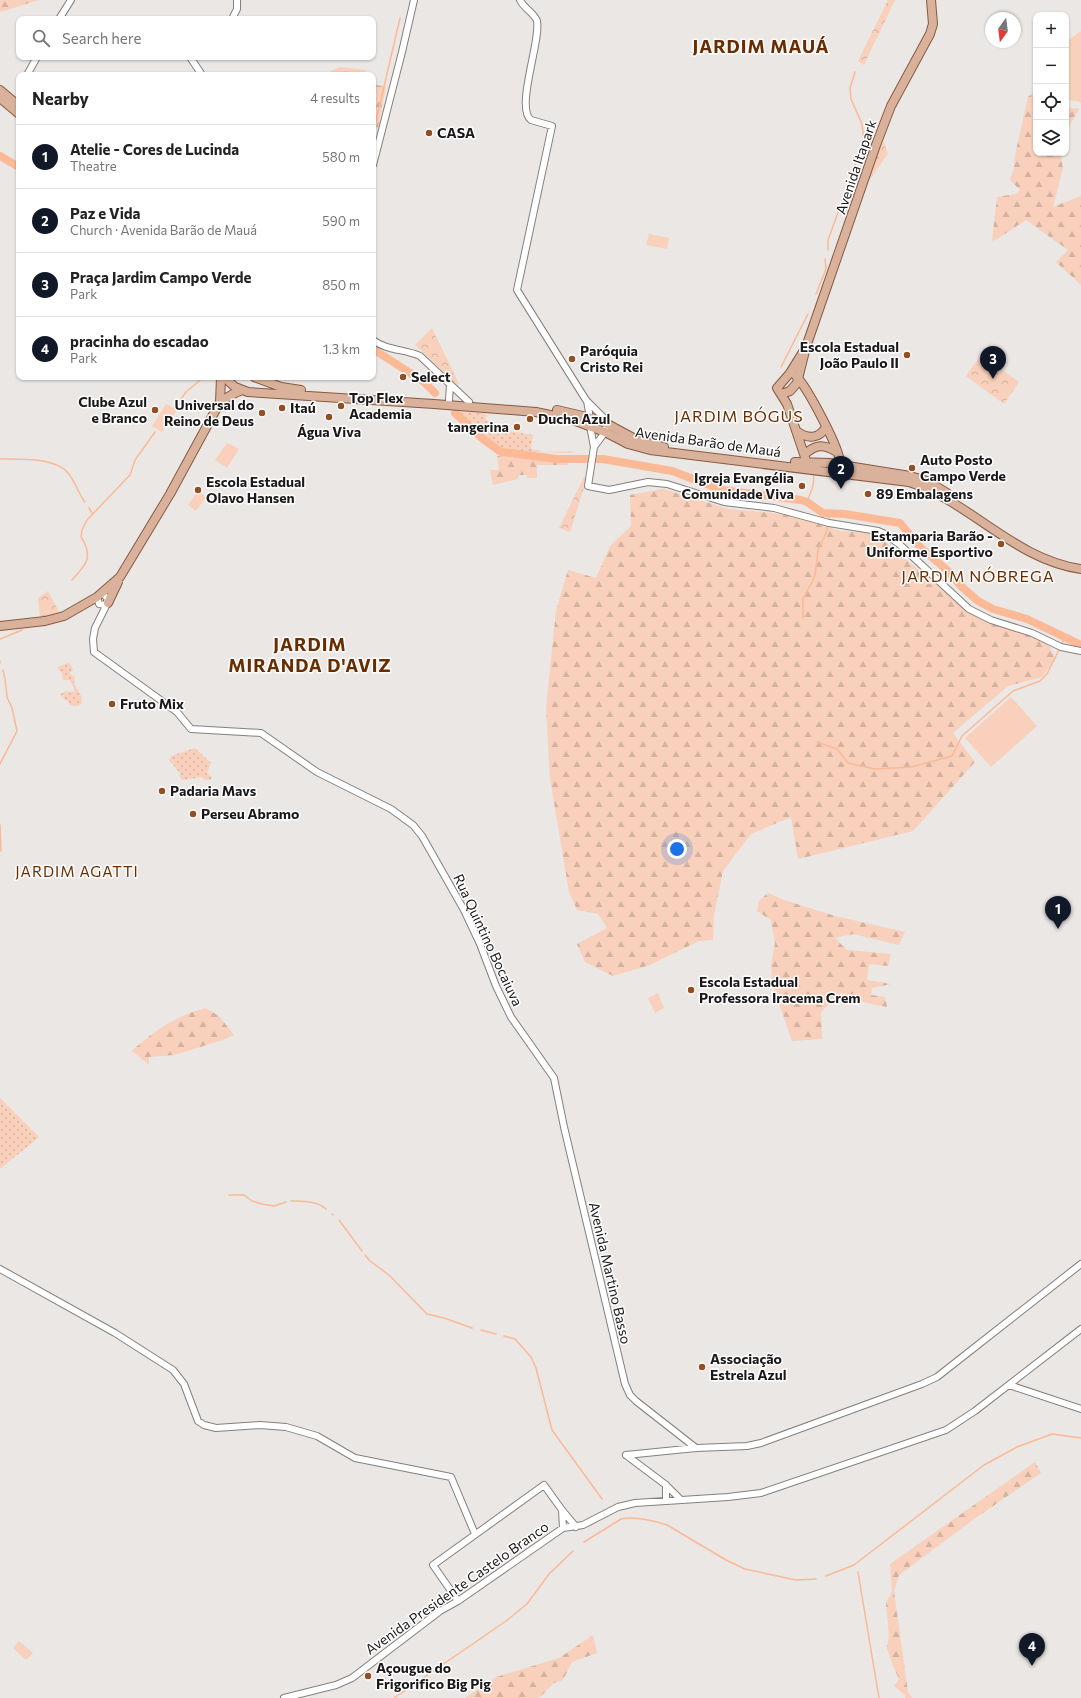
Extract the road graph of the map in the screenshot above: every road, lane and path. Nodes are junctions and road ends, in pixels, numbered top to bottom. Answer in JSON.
{"nodes":[{"id":1,"x":71,"y":0,"type":"edge"},
{"id":2,"x":237,"y":0,"type":"edge"},
{"id":3,"x":414,"y":0,"type":"edge"},
{"id":4,"x":520,"y":0,"type":"edge"},
{"id":5,"x":931,"y":0,"type":"edge"},
{"id":6,"x":61,"y":16,"type":"edge"},
{"id":7,"x":234,"y":16,"type":"edge"},
{"id":8,"x":35,"y":60,"type":"edge"},
{"id":9,"x":192,"y":60,"type":"edge"},
{"id":10,"x":29,"y":72,"type":"edge"},
{"id":11,"x":200,"y":72,"type":"edge"},
{"id":12,"x":0,"y":90,"type":"edge"},
{"id":13,"x":0,"y":98,"type":"edge"},
{"id":14,"x":16,"y":103,"type":"edge"},
{"id":15,"x":16,"y":111,"type":"edge"},
{"id":16,"x":376,"y":153,"type":"edge"},
{"id":17,"x":376,"y":342,"type":"edge"},
{"id":18,"x":806,"y":347,"type":"junction"},
{"id":19,"x":804,"y":356,"type":"junction"},
{"id":20,"x":790,"y":373,"type":"junction"},
{"id":21,"x":799,"y":379,"type":"junction"},
{"id":22,"x":222,"y":380,"type":"edge"},
{"id":23,"x":225,"y":380,"type":"edge"},
{"id":24,"x":254,"y":380,"type":"edge"},
{"id":25,"x":261,"y":380,"type":"edge"},
{"id":26,"x":450,"y":384,"type":"junction"},
{"id":27,"x":245,"y":391,"type":"junction"},
{"id":28,"x":780,"y":391,"type":"junction"},
{"id":29,"x":811,"y":397,"type":"junction"},
{"id":30,"x":449,"y":400,"type":"junction"},
{"id":31,"x":586,"y":400,"type":"junction"},
{"id":32,"x":220,"y":402,"type":"junction"},
{"id":33,"x":469,"y":402,"type":"junction"},
{"id":34,"x":589,"y":417,"type":"junction"},
{"id":35,"x":606,"y":422,"type":"junction"},
{"id":36,"x":590,"y":426,"type":"junction"},
{"id":37,"x":826,"y":427,"type":"junction"},
{"id":38,"x":605,"y":432,"type":"junction"},
{"id":39,"x":798,"y":432,"type":"junction"},
{"id":40,"x":594,"y":447,"type":"junction"},
{"id":41,"x":838,"y":452,"type":"junction"},
{"id":42,"x":807,"y":462,"type":"junction"},
{"id":43,"x":840,"y":464,"type":"junction"},
{"id":44,"x":822,"y":470,"type":"junction"},
{"id":45,"x":1081,"y":565,"type":"edge"},
{"id":46,"x":1081,"y":569,"type":"edge"},
{"id":47,"x":120,"y":577,"type":"junction"},
{"id":48,"x":99,"y":595,"type":"junction"},
{"id":49,"x":105,"y":604,"type":"junction"},
{"id":50,"x":0,"y":626,"type":"edge"},
{"id":51,"x":1081,"y":651,"type":"edge"},
{"id":52,"x":551,"y":1072,"type":"joint"},
{"id":53,"x":1081,"y":1264,"type":"edge"},
{"id":54,"x":0,"y":1269,"type":"edge"},
{"id":55,"x":1081,"y":1329,"type":"edge"},
{"id":56,"x":1009,"y":1385,"type":"junction"},
{"id":57,"x":1081,"y":1409,"type":"edge"},
{"id":58,"x":696,"y":1448,"type":"junction"},
{"id":59,"x":648,"y":1452,"type":"junction"},
{"id":60,"x":636,"y":1462,"type":"junction"},
{"id":61,"x":666,"y":1485,"type":"junction"},
{"id":62,"x":681,"y":1500,"type":"junction"},
{"id":63,"x":666,"y":1501,"type":"junction"},
{"id":64,"x":562,"y":1510,"type":"junction"},
{"id":65,"x":576,"y":1527,"type":"junction"},
{"id":66,"x":563,"y":1528,"type":"junction"},
{"id":67,"x":475,"y":1534,"type":"junction"},
{"id":68,"x":458,"y":1601,"type":"junction"},
{"id":69,"x":284,"y":1698,"type":"edge"}],
"edges":[{"from":1,"to":6,"type":"street"},
{"from":2,"to":7,"type":"street"},
{"from":3,"to":16,"type":"street"},
{"from":4,"to":31,"type":"street"},
{"from":5,"to":18,"type":"main road","name":"Avenida Itapark"},
{"from":8,"to":10,"type":"street"},
{"from":9,"to":11,"type":"street"},
{"from":12,"to":14,"type":"main road"},
{"from":13,"to":15,"type":"main road"},
{"from":17,"to":26,"type":"street"},
{"from":18,"to":19,"type":"main road","name":"Avenida Itapark"},
{"from":18,"to":20,"type":"main road","name":"Avenida Itapark"},
{"from":19,"to":21,"type":"main road","name":"Avenida Itapark"},
{"from":19,"to":29,"type":"main road"},
{"from":20,"to":21,"type":"main road"},
{"from":20,"to":28,"type":"main road","name":"Avenida Itapark"},
{"from":21,"to":28,"type":"main road"},
{"from":21,"to":29,"type":"main road"},
{"from":22,"to":32,"type":"main road"},
{"from":23,"to":27,"type":"main road"},
{"from":24,"to":27,"type":"main road"},
{"from":25,"to":30,"type":"main road","name":"Avenida Barão de Mauá"},
{"from":26,"to":30,"type":"street"},
{"from":26,"to":33,"type":"street"},
{"from":27,"to":32,"type":"main road"},
{"from":27,"to":36,"type":"main road","name":"Avenida Barão de Mauá"},
{"from":28,"to":39,"type":"main road"},
{"from":29,"to":37,"type":"main road"},
{"from":30,"to":33,"type":"main road","name":"Avenida Barão de Mauá"},
{"from":31,"to":34,"type":"street"},
{"from":31,"to":35,"type":"street"},
{"from":32,"to":47,"type":"main road"},
{"from":33,"to":34,"type":"main road","name":"Avenida Barão de Mauá"},
{"from":34,"to":35,"type":"main road","name":"Avenida Barão de Mauá"},
{"from":34,"to":36,"type":"street"},
{"from":35,"to":38,"type":"street"},
{"from":35,"to":42,"type":"main road","name":"Avenida Barão de Mauá"},
{"from":36,"to":38,"type":"main road","name":"Avenida Barão de Mauá"},
{"from":36,"to":40,"type":"street"},
{"from":37,"to":39,"type":"main road"},
{"from":37,"to":41,"type":"main road"},
{"from":38,"to":40,"type":"street"},
{"from":38,"to":42,"type":"main road","name":"Avenida Barão de Mauá"},
{"from":39,"to":42,"type":"main road"},
{"from":40,"to":51,"type":"street"},
{"from":41,"to":42,"type":"main road"},
{"from":41,"to":43,"type":"main road"},
{"from":42,"to":43,"type":"main road","name":"Avenida Barão de Mauá"},
{"from":42,"to":44,"type":"main road","name":"Avenida Barão de Mauá"},
{"from":43,"to":44,"type":"main road"},
{"from":43,"to":45,"type":"main road","name":"Avenida Barão de Mauá"},
{"from":44,"to":46,"type":"main road","name":"Avenida Barão de Mauá"},
{"from":47,"to":48,"type":"main road"},
{"from":47,"to":49,"type":"main road"},
{"from":48,"to":49,"type":"street"},
{"from":48,"to":49,"type":"street"},
{"from":48,"to":50,"type":"main road"},
{"from":49,"to":52,"type":"street","name":"Rua Quintino Bocaiuva"},
{"from":52,"to":58,"type":"street","name":"Avenida Martino Basso"},
{"from":53,"to":58,"type":"street"},
{"from":54,"to":67,"type":"street"},
{"from":55,"to":56,"type":"street","name":"Avenida Presidente Castelo Branco"},
{"from":56,"to":57,"type":"street"},
{"from":56,"to":62,"type":"street","name":"Avenida Presidente Castelo Branco"},
{"from":58,"to":59,"type":"street"},
{"from":59,"to":60,"type":"street"},
{"from":59,"to":60,"type":"street"},
{"from":60,"to":61,"type":"street"},
{"from":61,"to":62,"type":"street"},
{"from":61,"to":63,"type":"street"},
{"from":62,"to":63,"type":"street","name":"Avenida Presidente Castelo Branco"},
{"from":63,"to":65,"type":"street","name":"Avenida Presidente Castelo Branco"},
{"from":64,"to":65,"type":"street"},
{"from":64,"to":66,"type":"street"},
{"from":64,"to":67,"type":"street"},
{"from":65,"to":66,"type":"street","name":"Avenida Presidente Castelo Branco"},
{"from":66,"to":68,"type":"street","name":"Avenida Presidente Castelo Branco"},
{"from":67,"to":68,"type":"street"},
{"from":68,"to":69,"type":"street","name":"Avenida Presidente Castelo Branco"}]}
